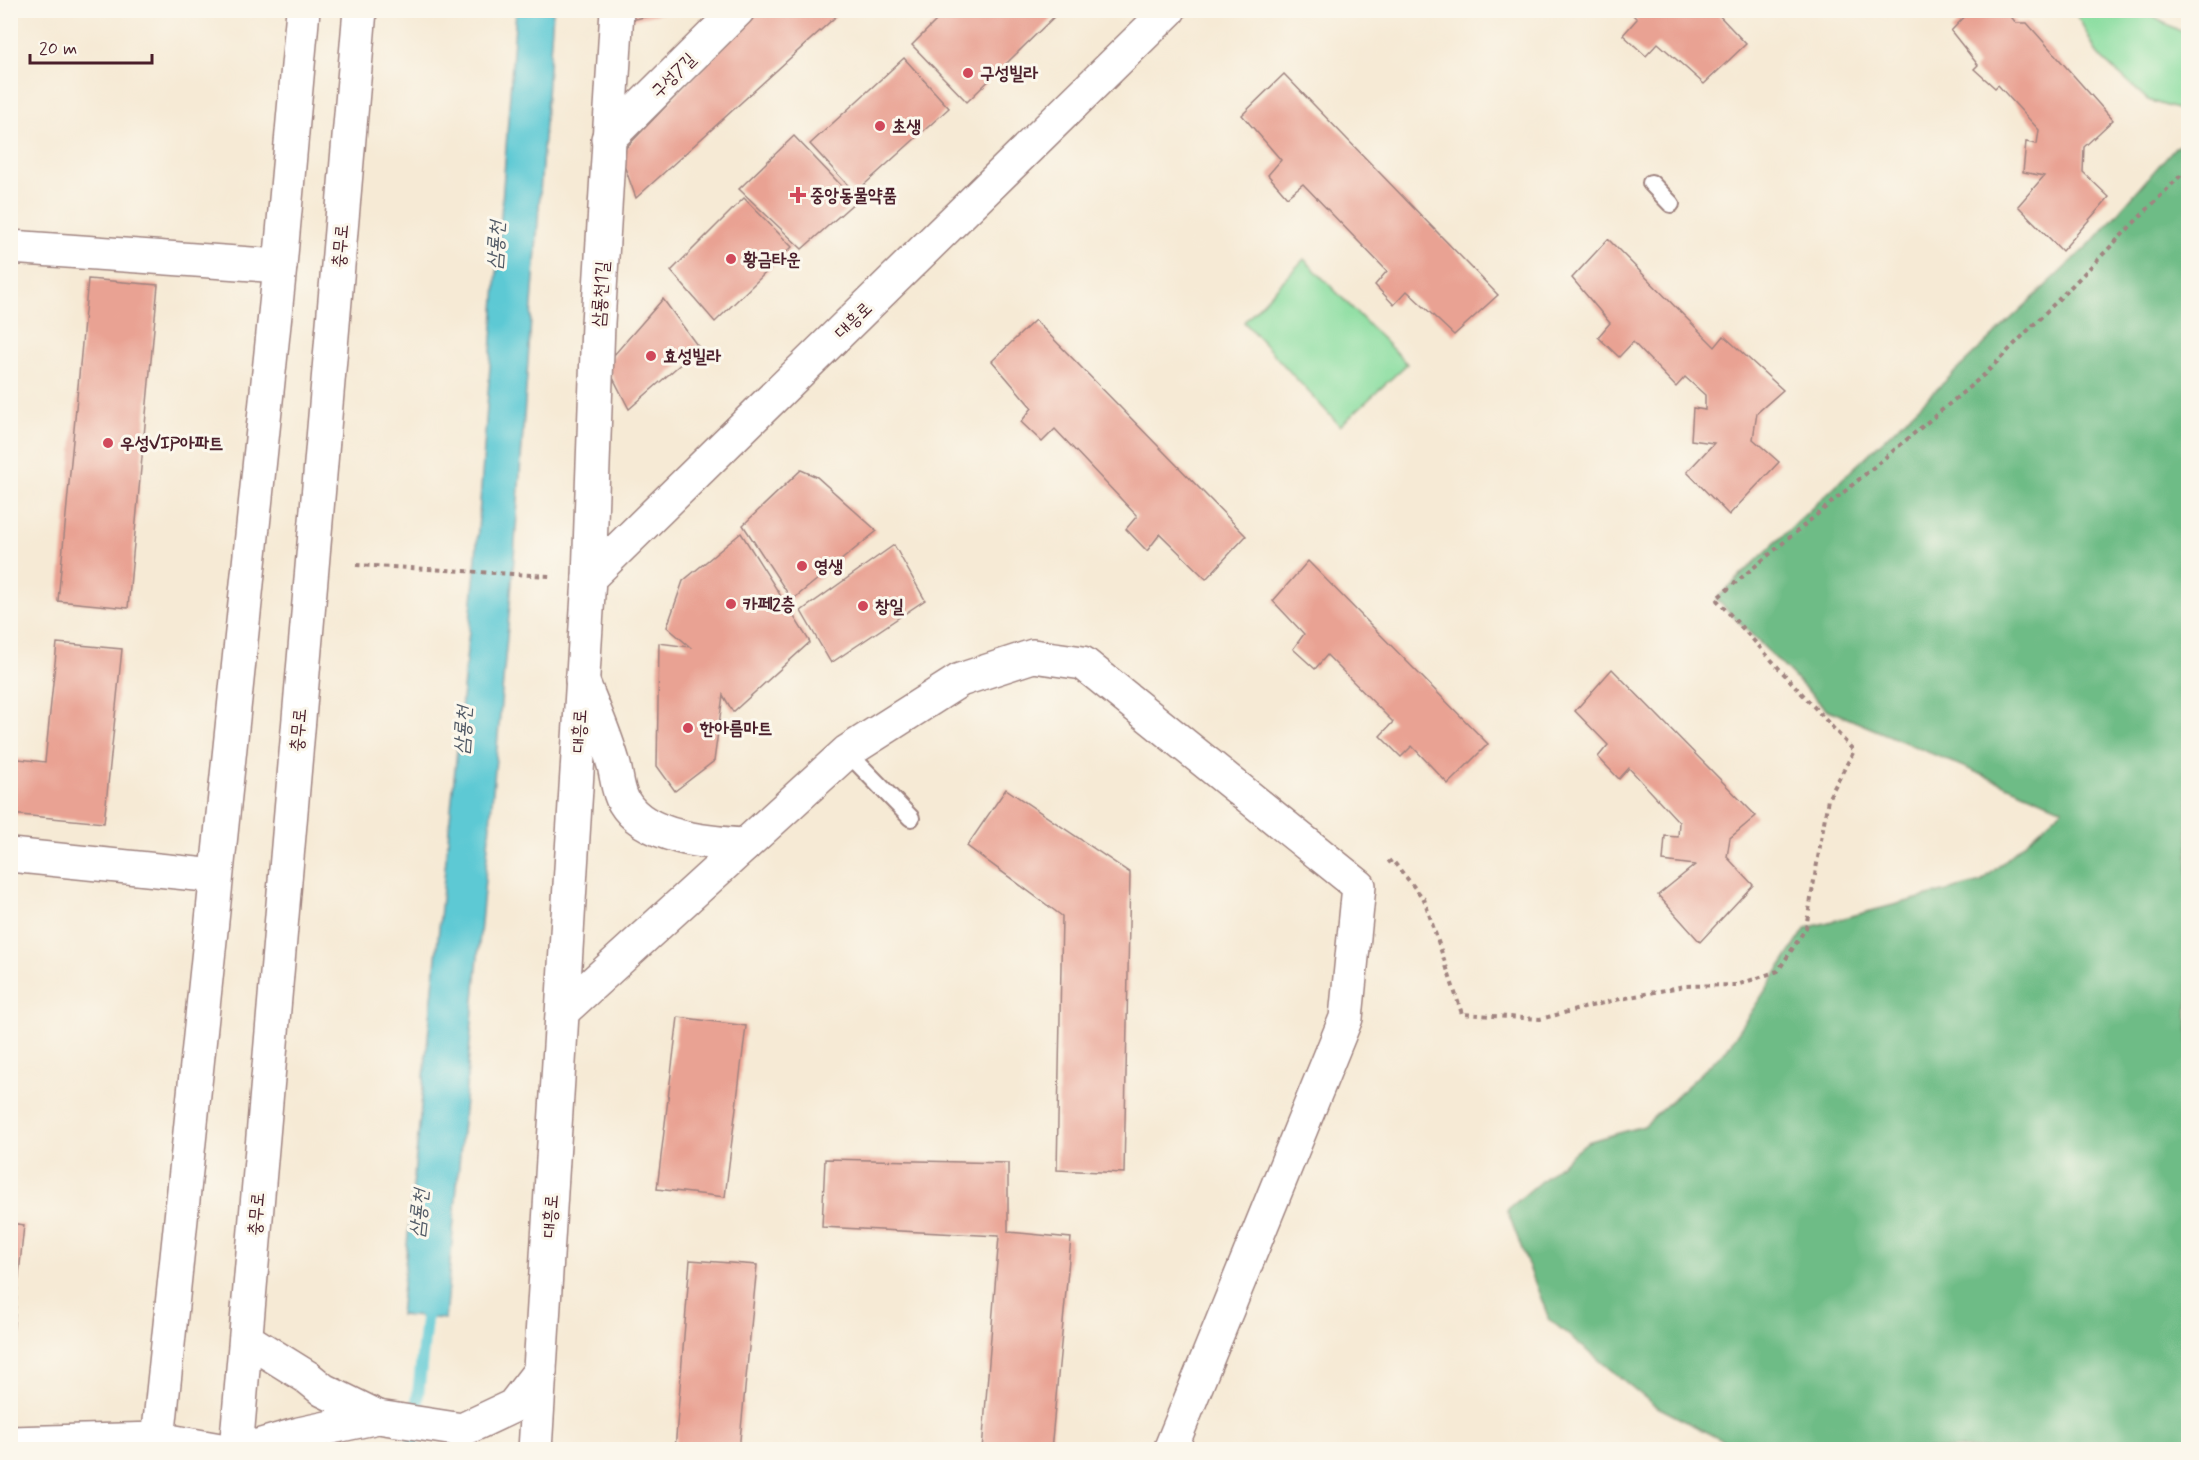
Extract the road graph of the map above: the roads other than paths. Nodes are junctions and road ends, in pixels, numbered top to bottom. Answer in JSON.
{"nodes":[{"id":1,"x":303,"y":10,"type":"edge"},
{"id":2,"x":360,"y":10,"type":"edge"},
{"id":3,"x":617,"y":10,"type":"edge"},
{"id":4,"x":738,"y":10,"type":"edge"},
{"id":5,"x":1169,"y":10,"type":"edge"},
{"id":6,"x":608,"y":140,"type":"junction"},
{"id":7,"x":1651,"y":183,"type":"dead end"},
{"id":8,"x":1671,"y":204,"type":"dead end"},
{"id":9,"x":10,"y":247,"type":"edge"},
{"id":10,"x":280,"y":266,"type":"junction"},
{"id":11,"x":589,"y":578,"type":"junction"},
{"id":12,"x":582,"y":680,"type":"junction"},
{"id":13,"x":847,"y":752,"type":"junction"},
{"id":14,"x":911,"y":819,"type":"dead end"},
{"id":15,"x":745,"y":845,"type":"junction"},
{"id":16,"x":10,"y":855,"type":"edge"},
{"id":17,"x":216,"y":876,"type":"junction"},
{"id":18,"x":563,"y":1011,"type":"junction"},
{"id":19,"x":246,"y":1339,"type":"junction"},
{"id":20,"x":540,"y":1371,"type":"junction"},
{"id":21,"x":378,"y":1418,"type":"junction"},
{"id":22,"x":11,"y":1443,"type":"edge"},
{"id":23,"x":156,"y":1446,"type":"edge"},
{"id":24,"x":33,"y":1449,"type":"edge"},
{"id":25,"x":220,"y":1449,"type":"edge"},
{"id":26,"x":236,"y":1449,"type":"edge"},
{"id":27,"x":244,"y":1449,"type":"edge"},
{"id":28,"x":535,"y":1449,"type":"edge"},
{"id":29,"x":1170,"y":1449,"type":"edge"}],
"edges":[{"from":1,"to":10,"type":"street"},
{"from":2,"to":19,"type":"street","name":"충무로"},
{"from":3,"to":6,"type":"street","name":"삼룡천1길"},
{"from":4,"to":6,"type":"street","name":"구성7길"},
{"from":5,"to":11,"type":"street","name":"대흥로"},
{"from":6,"to":11,"type":"street","name":"삼룡천1길"},
{"from":7,"to":8,"type":"lane"},
{"from":9,"to":10,"type":"street"},
{"from":10,"to":17,"type":"street"},
{"from":11,"to":12,"type":"street","name":"대흥로"},
{"from":12,"to":15,"type":"street"},
{"from":12,"to":18,"type":"street","name":"대흥로"},
{"from":13,"to":14,"type":"lane"},
{"from":13,"to":15,"type":"street"},
{"from":13,"to":29,"type":"street"},
{"from":15,"to":18,"type":"street"},
{"from":16,"to":17,"type":"street"},
{"from":17,"to":23,"type":"street"},
{"from":18,"to":20,"type":"street","name":"대흥로"},
{"from":19,"to":21,"type":"street"},
{"from":19,"to":26,"type":"street","name":"충무로"},
{"from":20,"to":21,"type":"street"},
{"from":20,"to":28,"type":"street","name":"대흥로"},
{"from":21,"to":27,"type":"street"},
{"from":22,"to":23,"type":"street"},
{"from":22,"to":24,"type":"street"},
{"from":23,"to":25,"type":"street"}]}
